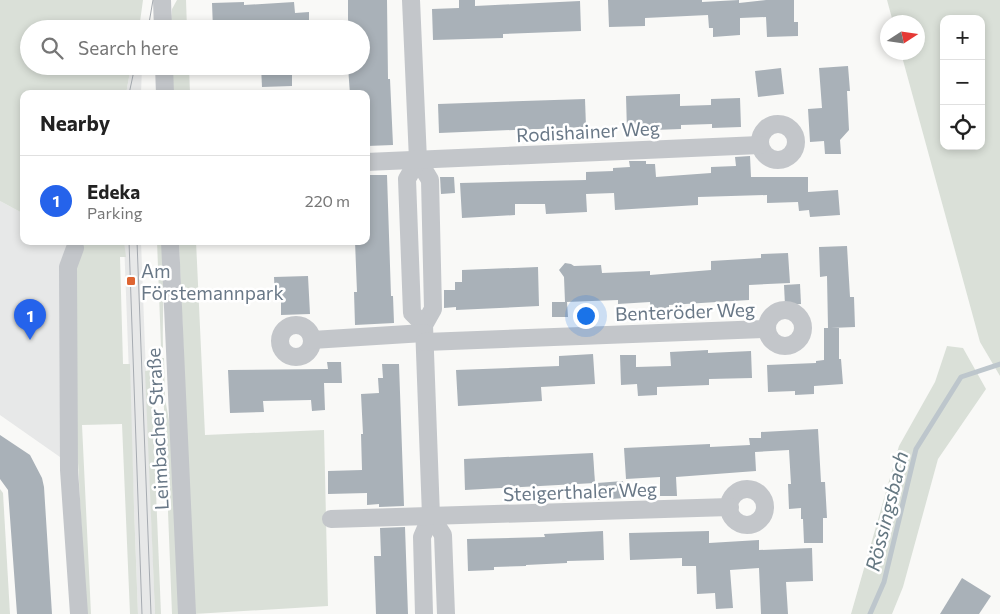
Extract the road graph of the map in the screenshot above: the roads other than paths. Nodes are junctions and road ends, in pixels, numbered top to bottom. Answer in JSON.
{"nodes":[{"id":1,"x":162,"y":0,"type":"edge"},
{"id":2,"x":411,"y":0,"type":"edge"},
{"id":3,"x":163,"y":20,"type":"edge"},
{"id":4,"x":164,"y":75,"type":"edge"},
{"id":5,"x":165,"y":90,"type":"edge"},
{"id":6,"x":760,"y":145,"type":"dead end"},
{"id":7,"x":418,"y":160,"type":"junction"},
{"id":8,"x":370,"y":162,"type":"edge"},
{"id":9,"x":170,"y":245,"type":"edge"},
{"id":10,"x":75,"y":248,"type":"dead end"},
{"id":11,"x":766,"y":329,"type":"dead end"},
{"id":12,"x":424,"y":333,"type":"junction"},
{"id":13,"x":312,"y":340,"type":"dead end"},
{"id":14,"x":730,"y":507,"type":"dead end"},
{"id":15,"x":431,"y":516,"type":"junction"},
{"id":16,"x":331,"y":519,"type":"dead end"},
{"id":17,"x":79,"y":614,"type":"edge"},
{"id":18,"x":187,"y":614,"type":"edge"},
{"id":19,"x":424,"y":614,"type":"edge"},
{"id":20,"x":446,"y":614,"type":"edge"}],
"edges":[{"from":1,"to":3,"type":"street"},
{"from":2,"to":7,"type":"street"},
{"from":4,"to":5,"type":"street"},
{"from":6,"to":7,"type":"street","name":"Rodishainer Weg"},
{"from":7,"to":8,"type":"street","name":"Rodishainer Weg"},
{"from":7,"to":12,"type":"street"},
{"from":9,"to":18,"type":"street","name":"Leimbacher Straße"},
{"from":10,"to":17,"type":"street"},
{"from":11,"to":12,"type":"street","name":"Benteröder Weg"},
{"from":12,"to":13,"type":"street","name":"Benteröder Weg"},
{"from":12,"to":15,"type":"street"},
{"from":14,"to":15,"type":"street","name":"Steigerthaler Weg"},
{"from":15,"to":16,"type":"street","name":"Steigerthaler Weg"},
{"from":15,"to":19,"type":"street"},
{"from":15,"to":20,"type":"street"}]}
